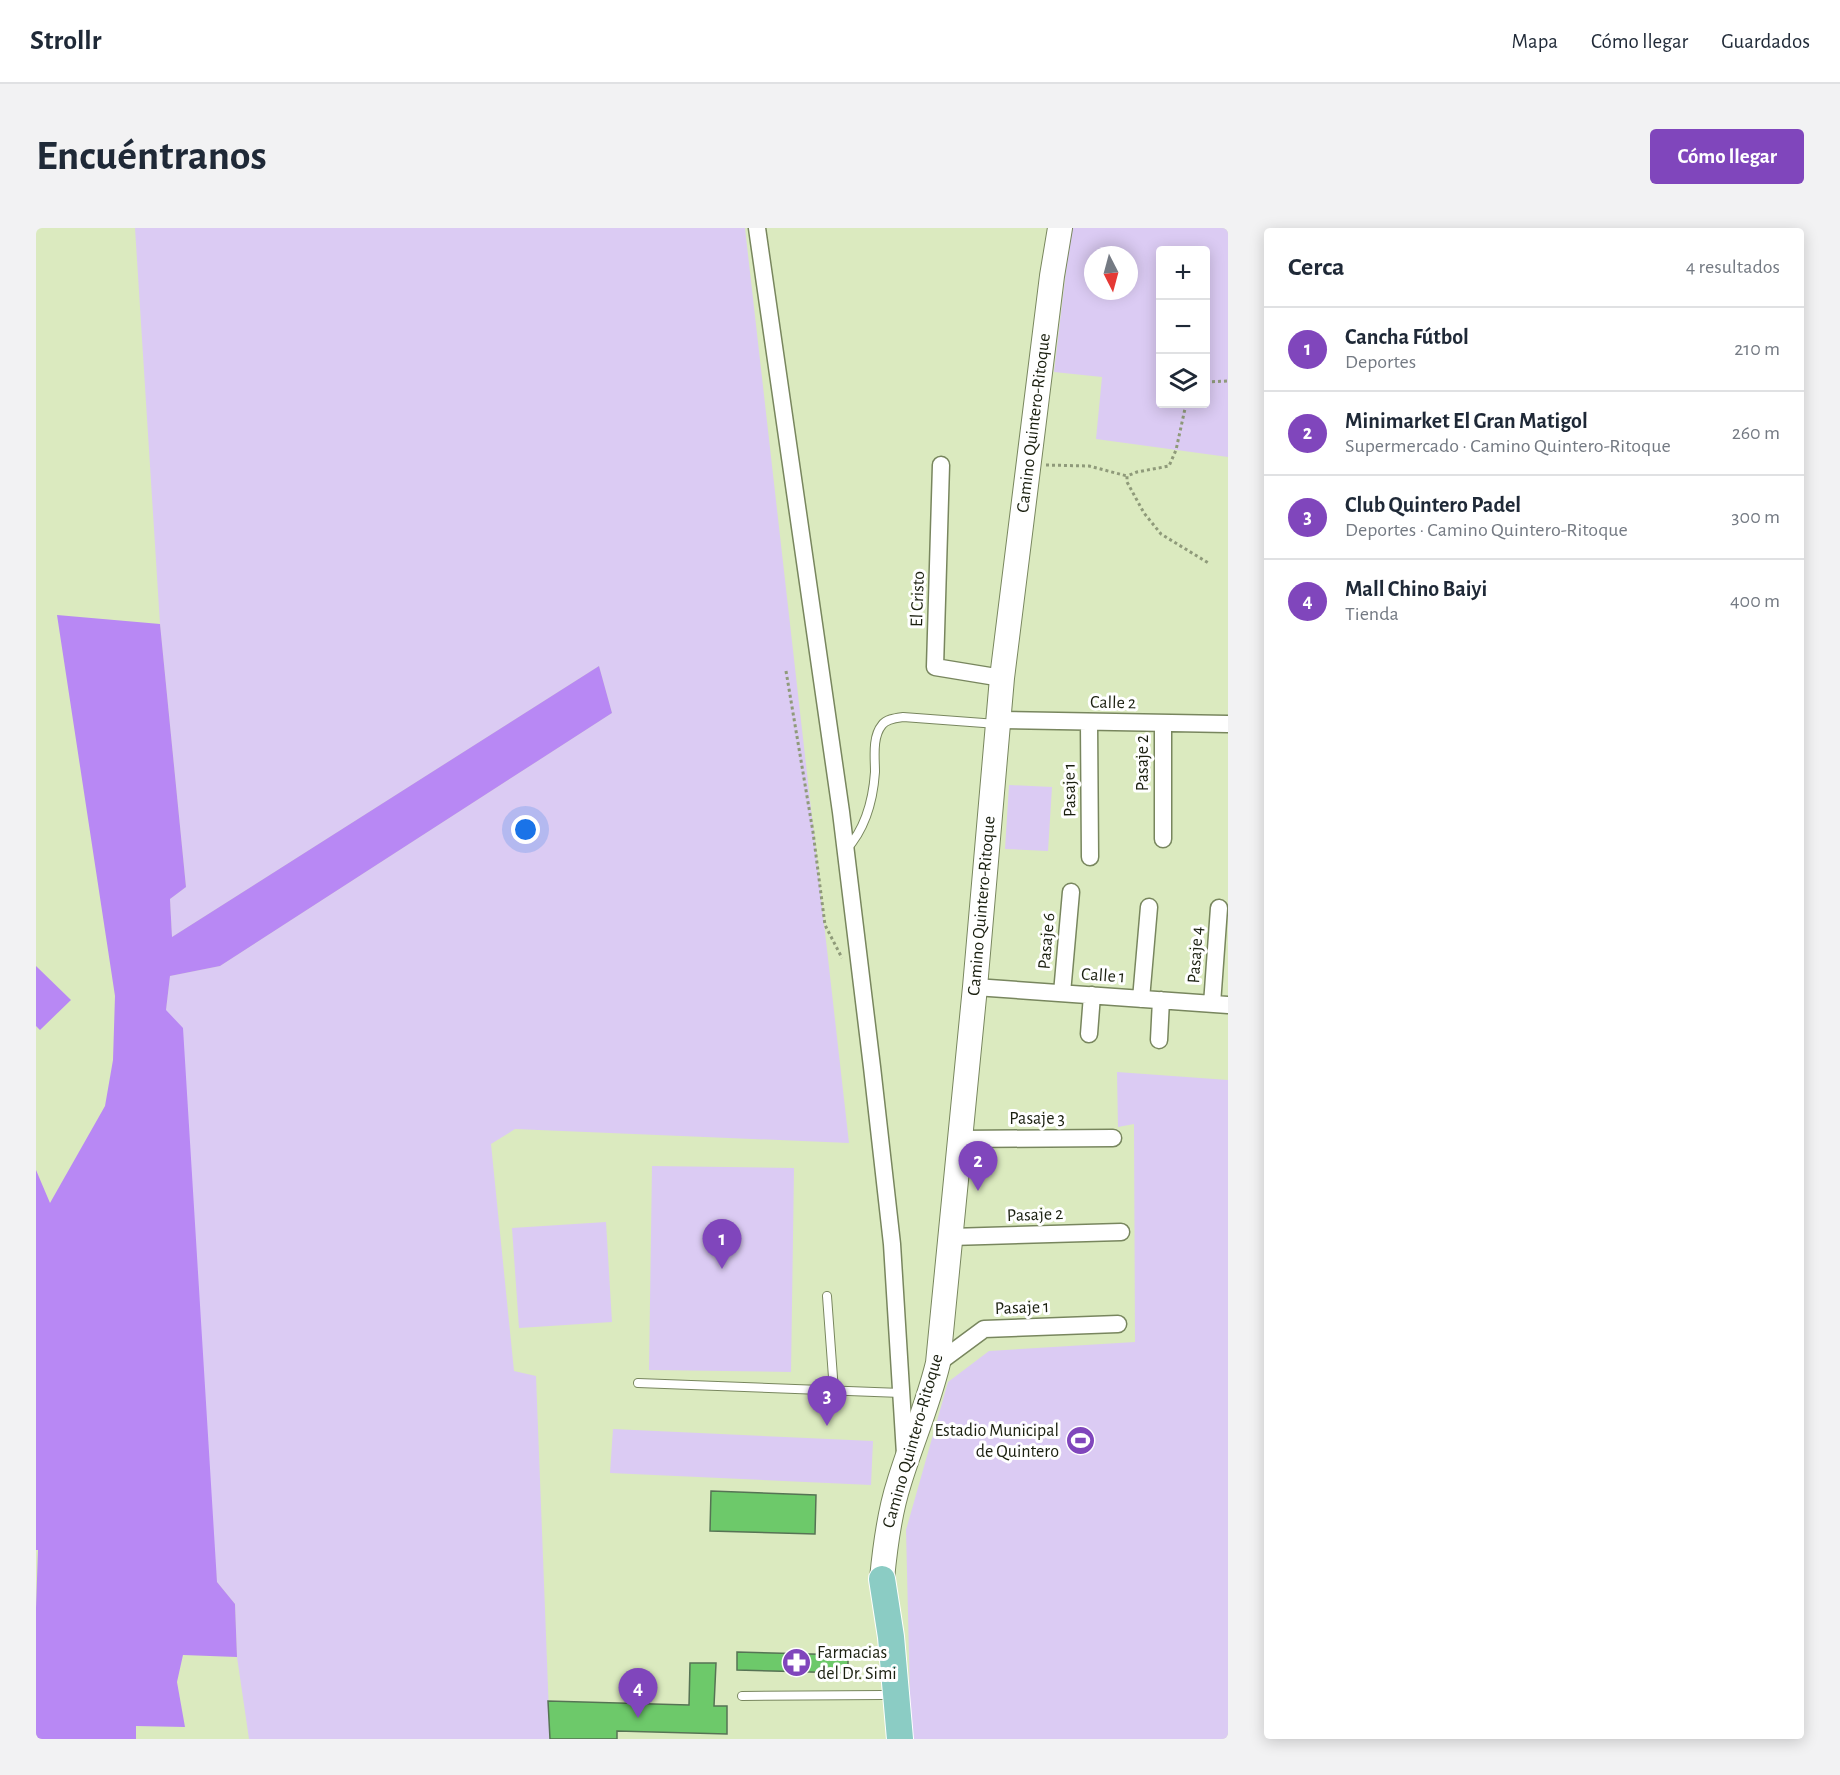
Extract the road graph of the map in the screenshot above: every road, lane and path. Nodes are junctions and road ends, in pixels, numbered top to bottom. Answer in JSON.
{"nodes":[{"id":1,"x":757,"y":228,"type":"edge"},
{"id":2,"x":1060,"y":228,"type":"edge"},
{"id":3,"x":1228,"y":381,"type":"edge"},
{"id":4,"x":1210,"y":382,"type":"edge"},
{"id":5,"x":1185,"y":408,"type":"edge"},
{"id":6,"x":1029,"y":464,"type":"junction"},
{"id":7,"x":941,"y":465,"type":"dead end"},
{"id":8,"x":1127,"y":476,"type":"junction"},
{"id":9,"x":1210,"y":564,"type":"dead end"},
{"id":10,"x":786,"y":671,"type":"dead end"},
{"id":11,"x":1002,"y":678,"type":"junction"},
{"id":12,"x":998,"y":722,"type":"junction"},
{"id":13,"x":1089,"y":722,"type":"junction"},
{"id":14,"x":1163,"y":723,"type":"junction"},
{"id":15,"x":1228,"y":724,"type":"edge"},
{"id":16,"x":1163,"y":839,"type":"dead end"},
{"id":17,"x":846,"y":851,"type":"junction"},
{"id":18,"x":1090,"y":857,"type":"dead end"},
{"id":19,"x":1071,"y":892,"type":"dead end"},
{"id":20,"x":1149,"y":907,"type":"dead end"},
{"id":21,"x":1219,"y":908,"type":"dead end"},
{"id":22,"x":843,"y":959,"type":"dead end"},
{"id":23,"x":975,"y":987,"type":"junction"},
{"id":24,"x":1062,"y":993,"type":"junction"},
{"id":25,"x":1092,"y":995,"type":"junction"},
{"id":26,"x":1141,"y":999,"type":"junction"},
{"id":27,"x":1161,"y":1000,"type":"junction"},
{"id":28,"x":1220,"y":1005,"type":"edge"},
{"id":29,"x":1089,"y":1034,"type":"dead end"},
{"id":30,"x":1159,"y":1040,"type":"dead end"},
{"id":31,"x":1113,"y":1138,"type":"dead end"},
{"id":32,"x":960,"y":1139,"type":"junction"},
{"id":33,"x":1121,"y":1232,"type":"dead end"},
{"id":34,"x":951,"y":1237,"type":"junction"},
{"id":35,"x":827,"y":1296,"type":"dead end"},
{"id":36,"x":1118,"y":1324,"type":"dead end"},
{"id":37,"x":938,"y":1364,"type":"junction"},
{"id":38,"x":638,"y":1383,"type":"dead end"},
{"id":39,"x":834,"y":1391,"type":"junction"},
{"id":40,"x":901,"y":1394,"type":"junction"},
{"id":41,"x":906,"y":1461,"type":"junction"},
{"id":42,"x":882,"y":1579,"type":"junction"},
{"id":43,"x":884,"y":1695,"type":"junction"},
{"id":44,"x":742,"y":1696,"type":"dead end"},
{"id":45,"x":885,"y":1739,"type":"edge"},
{"id":46,"x":900,"y":1739,"type":"edge"}],
"edges":[{"from":1,"to":17,"type":"street"},
{"from":2,"to":6,"type":"main road","name":"Camino Quintero-Ritoque"},
{"from":3,"to":4,"type":"path"},
{"from":5,"to":8,"type":"path"},
{"from":6,"to":8,"type":"path"},
{"from":6,"to":11,"type":"main road","name":"Camino Quintero-Ritoque"},
{"from":7,"to":11,"type":"street","name":"El Cristo"},
{"from":8,"to":9,"type":"path"},
{"from":10,"to":22,"type":"path"},
{"from":11,"to":12,"type":"main road","name":"Camino Quintero-Ritoque"},
{"from":12,"to":13,"type":"street","name":"Calle 2"},
{"from":12,"to":17,"type":"lane"},
{"from":12,"to":23,"type":"main road","name":"Camino Quintero-Ritoque"},
{"from":13,"to":14,"type":"street","name":"Calle 2"},
{"from":13,"to":18,"type":"street","name":"Pasaje 1"},
{"from":14,"to":15,"type":"street","name":"Calle 2"},
{"from":14,"to":16,"type":"street","name":"Pasaje 2"},
{"from":17,"to":40,"type":"street"},
{"from":19,"to":24,"type":"street","name":"Pasaje 6"},
{"from":20,"to":26,"type":"street"},
{"from":21,"to":28,"type":"street","name":"Pasaje 4"},
{"from":23,"to":24,"type":"street","name":"Calle 1"},
{"from":23,"to":32,"type":"main road","name":"Camino Quintero-Ritoque"},
{"from":24,"to":25,"type":"street","name":"Calle 1"},
{"from":25,"to":26,"type":"street","name":"Calle 1"},
{"from":25,"to":29,"type":"street"},
{"from":26,"to":27,"type":"street","name":"Calle 1"},
{"from":27,"to":28,"type":"street","name":"Calle 1"},
{"from":27,"to":30,"type":"street"},
{"from":31,"to":32,"type":"street","name":"Pasaje 3"},
{"from":32,"to":34,"type":"main road","name":"Camino Quintero-Ritoque"},
{"from":33,"to":34,"type":"street","name":"Pasaje 2"},
{"from":34,"to":37,"type":"main road","name":"Camino Quintero-Ritoque"},
{"from":35,"to":39,"type":"lane"},
{"from":36,"to":37,"type":"street","name":"Pasaje 1"},
{"from":37,"to":41,"type":"main road","name":"Camino Quintero-Ritoque"},
{"from":38,"to":39,"type":"lane"},
{"from":39,"to":40,"type":"lane"},
{"from":40,"to":41,"type":"street"},
{"from":41,"to":42,"type":"main road","name":"Camino Quintero-Ritoque"},
{"from":42,"to":43,"type":"main road","name":"Camino Quintero-Ritoque"},
{"from":42,"to":46,"type":"main road","name":"Camino Quintero-Ritoque"},
{"from":43,"to":44,"type":"lane"},
{"from":43,"to":45,"type":"main road","name":"Camino Quintero-Ritoque"}]}
